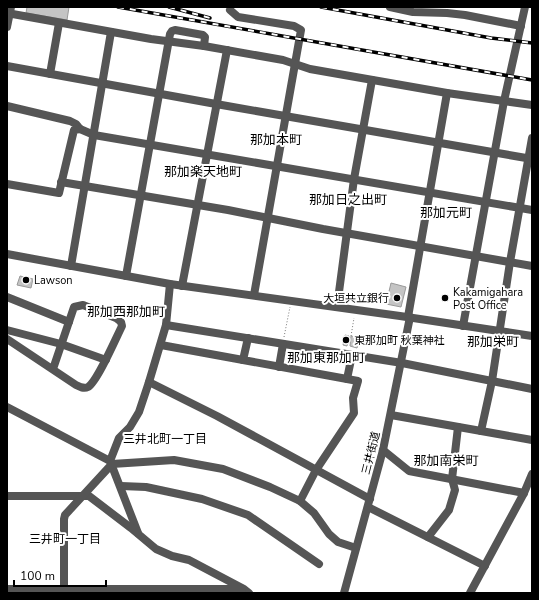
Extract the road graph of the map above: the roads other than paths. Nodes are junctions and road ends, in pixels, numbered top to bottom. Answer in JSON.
{"nodes":[{"id":1,"x":390,"y":7,"type":"edge"},
{"id":2,"x":432,"y":7,"type":"edge"},
{"id":3,"x":524,"y":7,"type":"edge"},
{"id":4,"x":230,"y":10,"type":"dead end"},
{"id":5,"x":9,"y":11,"type":"edge"},
{"id":6,"x":447,"y":13,"type":"junction"},
{"id":7,"x":60,"y":23,"type":"junction"},
{"id":8,"x":521,"y":26,"type":"junction"},
{"id":9,"x":7,"y":27,"type":"edge"},
{"id":10,"x":111,"y":32,"type":"junction"},
{"id":11,"x":169,"y":42,"type":"junction"},
{"id":12,"x":204,"y":46,"type":"junction"},
{"id":13,"x":227,"y":50,"type":"junction"},
{"id":14,"x":295,"y":65,"type":"junction"},
{"id":15,"x":7,"y":66,"type":"edge"},
{"id":16,"x":50,"y":74,"type":"junction"},
{"id":17,"x":372,"y":80,"type":"junction"},
{"id":18,"x":102,"y":83,"type":"junction"},
{"id":19,"x":160,"y":94,"type":"junction"},
{"id":20,"x":447,"y":94,"type":"junction"},
{"id":21,"x":504,"y":101,"type":"junction"},
{"id":22,"x":216,"y":104,"type":"junction"},
{"id":23,"x":532,"y":105,"type":"edge"},
{"id":24,"x":7,"y":106,"type":"edge"},
{"id":25,"x":286,"y":116,"type":"junction"},
{"id":26,"x":80,"y":129,"type":"junction"},
{"id":27,"x":362,"y":130,"type":"junction"},
{"id":28,"x":94,"y":135,"type":"junction"},
{"id":29,"x":532,"y":138,"type":"edge"},
{"id":30,"x":439,"y":143,"type":"junction"},
{"id":31,"x":151,"y":144,"type":"junction"},
{"id":32,"x":495,"y":152,"type":"junction"},
{"id":33,"x":207,"y":154,"type":"junction"},
{"id":34,"x":530,"y":159,"type":"edge"},
{"id":35,"x":277,"y":166,"type":"junction"},
{"id":36,"x":354,"y":179,"type":"junction"},
{"id":37,"x":61,"y":182,"type":"junction"},
{"id":38,"x":7,"y":184,"type":"edge"},
{"id":39,"x":85,"y":186,"type":"junction"},
{"id":40,"x":430,"y":192,"type":"junction"},
{"id":41,"x":141,"y":195,"type":"junction"},
{"id":42,"x":486,"y":201,"type":"junction"},
{"id":43,"x":197,"y":206,"type":"junction"},
{"id":44,"x":520,"y":208,"type":"junction"},
{"id":45,"x":532,"y":210,"type":"edge"},
{"id":46,"x":268,"y":218,"type":"junction"},
{"id":47,"x":347,"y":233,"type":"junction"},
{"id":48,"x":420,"y":246,"type":"junction"},
{"id":49,"x":7,"y":254,"type":"edge"},
{"id":50,"x":476,"y":257,"type":"junction"},
{"id":51,"x":510,"y":262,"type":"junction"},
{"id":52,"x":71,"y":266,"type":"junction"},
{"id":53,"x":532,"y":266,"type":"edge"},
{"id":54,"x":126,"y":276,"type":"junction"},
{"id":55,"x":170,"y":284,"type":"junction"},
{"id":56,"x":182,"y":286,"type":"junction"},
{"id":57,"x":254,"y":295,"type":"junction"},
{"id":58,"x":7,"y":297,"type":"edge"},
{"id":59,"x":338,"y":307,"type":"junction"},
{"id":60,"x":409,"y":317,"type":"junction"},
{"id":61,"x":69,"y":322,"type":"junction"},
{"id":62,"x":166,"y":325,"type":"junction"},
{"id":63,"x":463,"y":326,"type":"junction"},
{"id":64,"x":7,"y":330,"type":"edge"},
{"id":65,"x":499,"y":331,"type":"junction"},
{"id":66,"x":532,"y":336,"type":"edge"},
{"id":67,"x":248,"y":338,"type":"junction"},
{"id":68,"x":7,"y":339,"type":"edge"},
{"id":69,"x":61,"y":344,"type":"junction"},
{"id":70,"x":283,"y":344,"type":"junction"},
{"id":71,"x":161,"y":345,"type":"junction"},
{"id":72,"x":352,"y":355,"type":"junction"},
{"id":73,"x":106,"y":360,"type":"junction"},
{"id":74,"x":243,"y":360,"type":"junction"},
{"id":75,"x":402,"y":363,"type":"junction"},
{"id":76,"x":279,"y":366,"type":"junction"},
{"id":77,"x":53,"y":369,"type":"junction"},
{"id":78,"x":347,"y":379,"type":"junction"},
{"id":79,"x":492,"y":381,"type":"junction"},
{"id":80,"x":149,"y":382,"type":"junction"},
{"id":81,"x":532,"y":389,"type":"edge"},
{"id":82,"x":7,"y":407,"type":"edge"},
{"id":83,"x":391,"y":415,"type":"junction"},
{"id":84,"x":458,"y":427,"type":"junction"},
{"id":85,"x":481,"y":431,"type":"junction"},
{"id":86,"x":532,"y":440,"type":"edge"},
{"id":87,"x":384,"y":450,"type":"junction"},
{"id":88,"x":111,"y":462,"type":"junction"},
{"id":89,"x":316,"y":470,"type":"junction"},
{"id":90,"x":532,"y":474,"type":"edge"},
{"id":91,"x":452,"y":479,"type":"junction"},
{"id":92,"x":120,"y":486,"type":"junction"},
{"id":93,"x":524,"y":493,"type":"junction"},
{"id":94,"x":83,"y":495,"type":"junction"},
{"id":95,"x":7,"y":496,"type":"edge"},
{"id":96,"x":300,"y":501,"type":"junction"},
{"id":97,"x":369,"y":503,"type":"junction"},
{"id":98,"x":139,"y":535,"type":"junction"},
{"id":99,"x":428,"y":537,"type":"junction"},
{"id":100,"x":356,"y":548,"type":"junction"},
{"id":101,"x":319,"y":564,"type":"dead end"},
{"id":102,"x":485,"y":566,"type":"junction"},
{"id":103,"x":7,"y":589,"type":"edge"},
{"id":104,"x":64,"y":591,"type":"edge"},
{"id":105,"x":246,"y":591,"type":"edge"},
{"id":106,"x":344,"y":593,"type":"edge"},
{"id":107,"x":470,"y":593,"type":"edge"}],
"edges":[{"from":1,"to":6,"type":"street"},
{"from":2,"to":6,"type":"street"},
{"from":3,"to":8,"type":"street"},
{"from":4,"to":14,"type":"street"},
{"from":5,"to":7,"type":"street"},
{"from":5,"to":9,"type":"street"},
{"from":6,"to":8,"type":"street"},
{"from":7,"to":10,"type":"street"},
{"from":7,"to":16,"type":"street"},
{"from":8,"to":21,"type":"street"},
{"from":10,"to":11,"type":"street"},
{"from":10,"to":18,"type":"street"},
{"from":11,"to":12,"type":"street"},
{"from":11,"to":12,"type":"street"},
{"from":11,"to":19,"type":"street"},
{"from":12,"to":13,"type":"street"},
{"from":13,"to":14,"type":"street"},
{"from":13,"to":22,"type":"street"},
{"from":14,"to":17,"type":"street"},
{"from":14,"to":25,"type":"street"},
{"from":15,"to":16,"type":"street"},
{"from":16,"to":18,"type":"street"},
{"from":17,"to":20,"type":"street"},
{"from":17,"to":27,"type":"street"},
{"from":18,"to":19,"type":"street"},
{"from":18,"to":28,"type":"street"},
{"from":19,"to":22,"type":"street"},
{"from":19,"to":31,"type":"street"},
{"from":20,"to":21,"type":"street"},
{"from":20,"to":30,"type":"street","name":"三井街道"},
{"from":21,"to":23,"type":"street"},
{"from":21,"to":32,"type":"street"},
{"from":22,"to":25,"type":"street"},
{"from":22,"to":33,"type":"street"},
{"from":24,"to":26,"type":"street"},
{"from":25,"to":27,"type":"street"},
{"from":25,"to":35,"type":"street"},
{"from":26,"to":28,"type":"street"},
{"from":26,"to":37,"type":"street"},
{"from":27,"to":30,"type":"street"},
{"from":27,"to":36,"type":"street"},
{"from":28,"to":31,"type":"street"},
{"from":28,"to":39,"type":"street"},
{"from":29,"to":34,"type":"street"},
{"from":30,"to":32,"type":"street"},
{"from":30,"to":40,"type":"street","name":"三井街道"},
{"from":31,"to":33,"type":"street"},
{"from":31,"to":41,"type":"street"},
{"from":32,"to":34,"type":"street"},
{"from":32,"to":42,"type":"street"},
{"from":33,"to":35,"type":"street"},
{"from":33,"to":43,"type":"street"},
{"from":34,"to":44,"type":"street"},
{"from":35,"to":36,"type":"street"},
{"from":35,"to":46,"type":"street"},
{"from":36,"to":40,"type":"street"},
{"from":36,"to":47,"type":"street"},
{"from":37,"to":38,"type":"street"},
{"from":37,"to":39,"type":"street"},
{"from":39,"to":41,"type":"street"},
{"from":39,"to":52,"type":"street"},
{"from":40,"to":42,"type":"street"},
{"from":40,"to":48,"type":"street","name":"三井街道"},
{"from":41,"to":43,"type":"street"},
{"from":41,"to":54,"type":"street"},
{"from":42,"to":44,"type":"street"},
{"from":42,"to":50,"type":"street"},
{"from":43,"to":46,"type":"street"},
{"from":43,"to":56,"type":"street"},
{"from":44,"to":45,"type":"street"},
{"from":44,"to":51,"type":"street"},
{"from":46,"to":47,"type":"street"},
{"from":46,"to":57,"type":"street"},
{"from":47,"to":48,"type":"street"},
{"from":47,"to":59,"type":"street"},
{"from":48,"to":50,"type":"street"},
{"from":48,"to":60,"type":"street","name":"三井街道"},
{"from":49,"to":52,"type":"street"},
{"from":50,"to":51,"type":"street"},
{"from":50,"to":63,"type":"street"},
{"from":51,"to":53,"type":"street"},
{"from":51,"to":65,"type":"street"},
{"from":52,"to":54,"type":"street"},
{"from":54,"to":55,"type":"street"},
{"from":55,"to":56,"type":"street"},
{"from":55,"to":62,"type":"street"},
{"from":56,"to":57,"type":"street"},
{"from":57,"to":59,"type":"street"},
{"from":58,"to":61,"type":"street"},
{"from":59,"to":60,"type":"street"},
{"from":60,"to":63,"type":"street"},
{"from":60,"to":75,"type":"street","name":"三井街道"},
{"from":61,"to":69,"type":"street"},
{"from":61,"to":73,"type":"street"},
{"from":62,"to":67,"type":"street"},
{"from":62,"to":71,"type":"street"},
{"from":63,"to":65,"type":"street"},
{"from":64,"to":69,"type":"street"},
{"from":65,"to":66,"type":"street"},
{"from":65,"to":79,"type":"street"},
{"from":67,"to":70,"type":"street"},
{"from":67,"to":74,"type":"street"},
{"from":68,"to":77,"type":"street"},
{"from":69,"to":73,"type":"street"},
{"from":69,"to":77,"type":"street"},
{"from":70,"to":72,"type":"street"},
{"from":70,"to":76,"type":"street"},
{"from":71,"to":74,"type":"street"},
{"from":71,"to":80,"type":"street"},
{"from":72,"to":75,"type":"street"},
{"from":72,"to":78,"type":"street"},
{"from":73,"to":77,"type":"street"},
{"from":74,"to":76,"type":"street"},
{"from":75,"to":79,"type":"street"},
{"from":75,"to":83,"type":"street","name":"三井街道"},
{"from":76,"to":78,"type":"street"},
{"from":78,"to":89,"type":"street"},
{"from":79,"to":81,"type":"street"},
{"from":79,"to":85,"type":"street"},
{"from":80,"to":88,"type":"street"},
{"from":80,"to":89,"type":"street"},
{"from":82,"to":88,"type":"street"},
{"from":83,"to":84,"type":"street"},
{"from":83,"to":87,"type":"street","name":"三井街道"},
{"from":84,"to":85,"type":"street"},
{"from":84,"to":91,"type":"street"},
{"from":85,"to":86,"type":"street"},
{"from":87,"to":91,"type":"street"},
{"from":87,"to":97,"type":"street","name":"三井街道"},
{"from":88,"to":92,"type":"street"},
{"from":88,"to":94,"type":"street"},
{"from":88,"to":96,"type":"street"},
{"from":89,"to":96,"type":"street"},
{"from":89,"to":97,"type":"street"},
{"from":90,"to":93,"type":"street"},
{"from":91,"to":93,"type":"street"},
{"from":91,"to":99,"type":"street"},
{"from":92,"to":98,"type":"street"},
{"from":92,"to":101,"type":"street"},
{"from":93,"to":102,"type":"street"},
{"from":94,"to":95,"type":"street"},
{"from":94,"to":98,"type":"street"},
{"from":94,"to":104,"type":"street"},
{"from":96,"to":100,"type":"street"},
{"from":97,"to":99,"type":"street"},
{"from":97,"to":100,"type":"street","name":"三井街道"},
{"from":98,"to":105,"type":"street"},
{"from":99,"to":102,"type":"street"},
{"from":100,"to":106,"type":"street","name":"三井街道"},
{"from":102,"to":107,"type":"street"},
{"from":103,"to":104,"type":"street"},
{"from":104,"to":105,"type":"street"}]}
